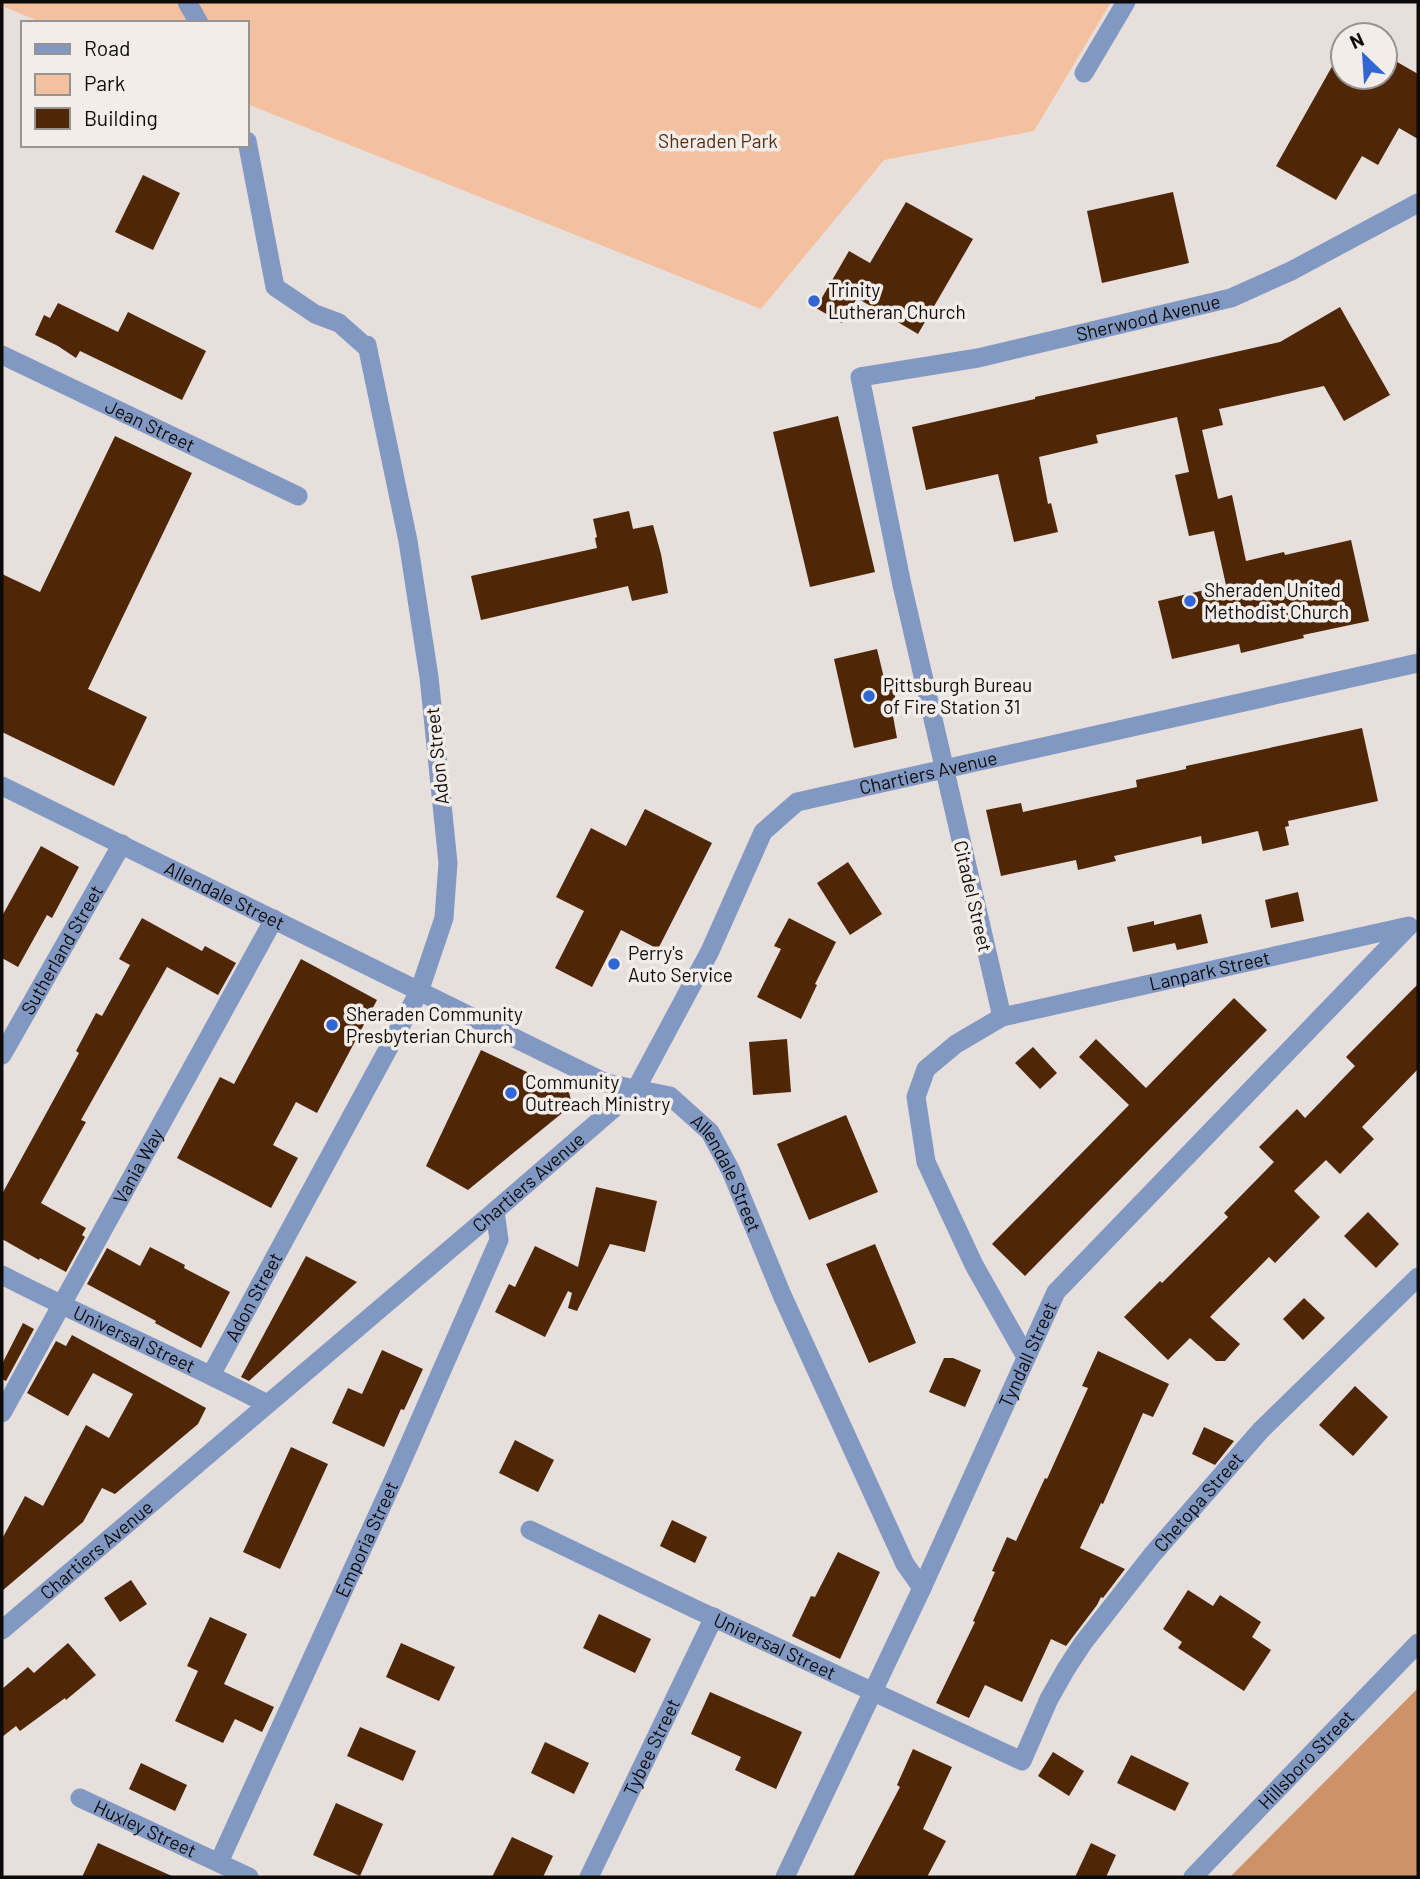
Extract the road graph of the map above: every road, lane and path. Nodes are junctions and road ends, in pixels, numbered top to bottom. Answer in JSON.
{"nodes":[{"id":1,"x":187,"y":2,"type":"edge"},
{"id":2,"x":1126,"y":2,"type":"edge"},
{"id":3,"x":198,"y":21,"type":"edge"},
{"id":4,"x":1084,"y":73,"type":"dead end"},
{"id":5,"x":248,"y":146,"type":"edge"},
{"id":6,"x":1418,"y":203,"type":"edge"},
{"id":7,"x":2,"y":355,"type":"edge"},
{"id":8,"x":860,"y":377,"type":"joint"},
{"id":9,"x":298,"y":496,"type":"dead end"},
{"id":10,"x":1418,"y":663,"type":"edge"},
{"id":11,"x":943,"y":769,"type":"junction"},
{"id":12,"x":2,"y":786,"type":"edge"},
{"id":13,"x":122,"y":844,"type":"junction"},
{"id":14,"x":274,"y":919,"type":"junction"},
{"id":15,"x":1413,"y":925,"type":"edge"},
{"id":16,"x":419,"y":992,"type":"junction"},
{"id":17,"x":1002,"y":1017,"type":"junction"},
{"id":18,"x":2,"y":1055,"type":"edge"},
{"id":19,"x":636,"y":1089,"type":"junction"},
{"id":20,"x":495,"y":1211,"type":"junction"},
{"id":21,"x":2,"y":1275,"type":"edge"},
{"id":22,"x":1418,"y":1277,"type":"edge"},
{"id":23,"x":61,"y":1305,"type":"junction"},
{"id":24,"x":1026,"y":1357,"type":"junction"},
{"id":25,"x":211,"y":1375,"type":"junction"},
{"id":26,"x":267,"y":1404,"type":"junction"},
{"id":27,"x":2,"y":1413,"type":"edge"},
{"id":28,"x":530,"y":1530,"type":"dead end"},
{"id":29,"x":922,"y":1588,"type":"junction"},
{"id":30,"x":714,"y":1617,"type":"junction"},
{"id":31,"x":2,"y":1630,"type":"edge"},
{"id":32,"x":1418,"y":1643,"type":"edge"},
{"id":33,"x":873,"y":1692,"type":"junction"},
{"id":34,"x":1022,"y":1760,"type":"joint"},
{"id":35,"x":80,"y":1798,"type":"dead end"},
{"id":36,"x":219,"y":1862,"type":"junction"},
{"id":37,"x":249,"y":1877,"type":"edge"},
{"id":38,"x":589,"y":1877,"type":"edge"},
{"id":39,"x":785,"y":1877,"type":"edge"},
{"id":40,"x":1193,"y":1877,"type":"edge"}],
"edges":[{"from":1,"to":3,"type":"street"},
{"from":2,"to":4,"type":"street"},
{"from":5,"to":16,"type":"street","name":"Adon Street"},
{"from":6,"to":8,"type":"street","name":"Sherwood Avenue"},
{"from":7,"to":9,"type":"street","name":"Jean Street"},
{"from":8,"to":11,"type":"street","name":"Citadel Street"},
{"from":10,"to":11,"type":"street","name":"Chartiers Avenue"},
{"from":11,"to":17,"type":"street","name":"Citadel Street"},
{"from":11,"to":19,"type":"street","name":"Chartiers Avenue"},
{"from":12,"to":13,"type":"street","name":"Allendale Street"},
{"from":13,"to":14,"type":"street","name":"Allendale Street"},
{"from":13,"to":18,"type":"street","name":"Sutherland Street"},
{"from":14,"to":16,"type":"street","name":"Allendale Street"},
{"from":14,"to":23,"type":"street","name":"Vania Way"},
{"from":15,"to":17,"type":"street","name":"Lanpark Street"},
{"from":15,"to":24,"type":"street","name":"Tyndall Street"},
{"from":16,"to":19,"type":"street","name":"Allendale Street"},
{"from":16,"to":25,"type":"street","name":"Adon Street"},
{"from":17,"to":24,"type":"street"},
{"from":19,"to":20,"type":"street","name":"Chartiers Avenue"},
{"from":19,"to":29,"type":"street","name":"Allendale Street"},
{"from":20,"to":26,"type":"street","name":"Chartiers Avenue"},
{"from":20,"to":36,"type":"street","name":"Emporia Street"},
{"from":21,"to":23,"type":"street","name":"Universal Street"},
{"from":22,"to":34,"type":"street","name":"Chetopa Street"},
{"from":23,"to":25,"type":"street","name":"Universal Street"},
{"from":23,"to":27,"type":"street","name":"Vania Way"},
{"from":24,"to":29,"type":"street","name":"Tyndall Street"},
{"from":25,"to":26,"type":"street","name":"Universal Street"},
{"from":26,"to":31,"type":"street","name":"Chartiers Avenue"},
{"from":28,"to":30,"type":"street","name":"Universal Street"},
{"from":29,"to":33,"type":"street","name":"Tyndall Street"},
{"from":30,"to":33,"type":"street","name":"Universal Street"},
{"from":30,"to":38,"type":"street","name":"Tybee Street"},
{"from":32,"to":40,"type":"street","name":"Hillsboro Street"},
{"from":33,"to":34,"type":"street","name":"Universal Street"},
{"from":33,"to":39,"type":"street","name":"Tyndall Street"},
{"from":35,"to":36,"type":"street","name":"Huxley Street"},
{"from":36,"to":37,"type":"street","name":"Huxley Street"}]}
